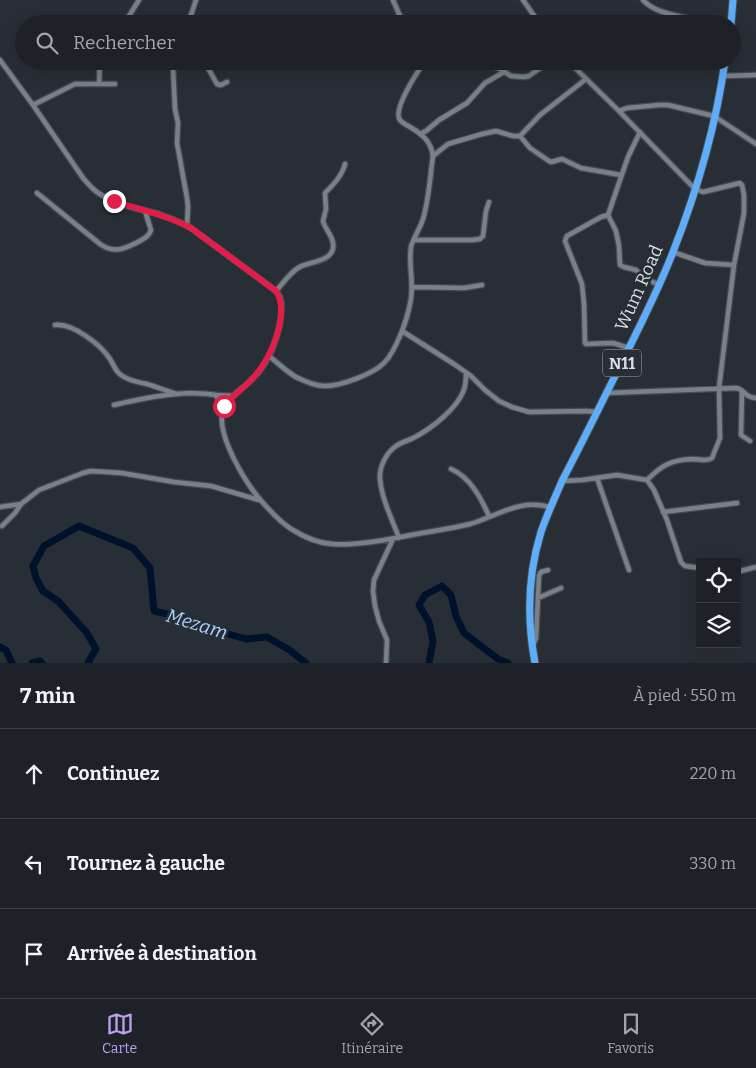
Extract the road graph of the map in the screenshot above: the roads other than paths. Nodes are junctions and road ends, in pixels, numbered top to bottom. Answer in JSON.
{"nodes":[{"id":1,"x":139,"y":0,"type":"edge"},
{"id":2,"x":196,"y":0,"type":"edge"},
{"id":3,"x":393,"y":0,"type":"edge"},
{"id":4,"x":523,"y":0,"type":"edge"},
{"id":5,"x":642,"y":0,"type":"edge"},
{"id":6,"x":733,"y":0,"type":"edge"},
{"id":7,"x":130,"y":15,"type":"edge"},
{"id":8,"x":191,"y":15,"type":"edge"},
{"id":9,"x":400,"y":15,"type":"edge"},
{"id":10,"x":534,"y":15,"type":"edge"},
{"id":11,"x":675,"y":15,"type":"edge"},
{"id":12,"x":732,"y":15,"type":"edge"},
{"id":13,"x":0,"y":60,"type":"edge"},
{"id":14,"x":100,"y":70,"type":"edge"},
{"id":15,"x":173,"y":70,"type":"edge"},
{"id":16,"x":209,"y":70,"type":"edge"},
{"id":17,"x":419,"y":70,"type":"edge"},
{"id":18,"x":500,"y":70,"type":"edge"},
{"id":19,"x":537,"y":70,"type":"edge"},
{"id":20,"x":577,"y":70,"type":"edge"},
{"id":21,"x":724,"y":70,"type":"edge"},
{"id":22,"x":504,"y":72,"type":"junction"},
{"id":23,"x":756,"y":75,"type":"edge"},
{"id":24,"x":723,"y":76,"type":"junction"},
{"id":25,"x":586,"y":79,"type":"junction"},
{"id":26,"x":227,"y":82,"type":"dead end"},
{"id":27,"x":100,"y":84,"type":"junction"},
{"id":28,"x":115,"y":84,"type":"dead end"},
{"id":29,"x":33,"y":105,"type":"junction"},
{"id":30,"x":619,"y":111,"type":"junction"},
{"id":31,"x":714,"y":116,"type":"junction"},
{"id":32,"x":640,"y":132,"type":"junction"},
{"id":33,"x":422,"y":135,"type":"junction"},
{"id":34,"x":520,"y":136,"type":"junction"},
{"id":35,"x":756,"y":144,"type":"edge"},
{"id":36,"x":433,"y":156,"type":"junction"},
{"id":37,"x":345,"y":164,"type":"dead end"},
{"id":38,"x":621,"y":175,"type":"junction"},
{"id":39,"x":695,"y":189,"type":"junction"},
{"id":40,"x":37,"y":193,"type":"dead end"},
{"id":41,"x":490,"y":202,"type":"dead end"},
{"id":42,"x":145,"y":210,"type":"junction"},
{"id":43,"x":608,"y":215,"type":"junction"},
{"id":44,"x":188,"y":226,"type":"junction"},
{"id":45,"x":414,"y":240,"type":"junction"},
{"id":46,"x":673,"y":252,"type":"junction"},
{"id":47,"x":734,"y":265,"type":"junction"},
{"id":48,"x":659,"y":285,"type":"junction"},
{"id":49,"x":482,"y":286,"type":"dead end"},
{"id":50,"x":412,"y":287,"type":"junction"},
{"id":51,"x":276,"y":291,"type":"junction"},
{"id":52,"x":55,"y":325,"type":"dead end"},
{"id":53,"x":402,"y":331,"type":"junction"},
{"id":54,"x":629,"y":348,"type":"junction"},
{"id":55,"x":269,"y":356,"type":"junction"},
{"id":56,"x":466,"y":373,"type":"junction"},
{"id":57,"x":719,"y":388,"type":"junction"},
{"id":58,"x":742,"y":391,"type":"junction"},
{"id":59,"x":606,"y":393,"type":"junction"},
{"id":60,"x":177,"y":394,"type":"junction"},
{"id":61,"x":215,"y":395,"type":"junction"},
{"id":62,"x":233,"y":396,"type":"junction"},
{"id":63,"x":756,"y":398,"type":"edge"},
{"id":64,"x":114,"y":405,"type":"dead end"},
{"id":65,"x":224,"y":406,"type":"junction"},
{"id":66,"x":598,"y":412,"type":"junction"},
{"id":67,"x":750,"y":440,"type":"dead end"},
{"id":68,"x":451,"y":468,"type":"dead end"},
{"id":69,"x":597,"y":478,"type":"junction"},
{"id":70,"x":646,"y":480,"type":"junction"},
{"id":71,"x":562,"y":481,"type":"junction"},
{"id":72,"x":260,"y":500,"type":"junction"},
{"id":73,"x":737,"y":503,"type":"dead end"},
{"id":74,"x":21,"y":504,"type":"junction"},
{"id":75,"x":0,"y":507,"type":"edge"},
{"id":76,"x":550,"y":507,"type":"junction"},
{"id":77,"x":663,"y":512,"type":"junction"},
{"id":78,"x":489,"y":516,"type":"junction"},
{"id":79,"x":2,"y":526,"type":"dead end"},
{"id":80,"x":399,"y":538,"type":"junction"},
{"id":81,"x":393,"y":539,"type":"junction"},
{"id":82,"x":756,"y":567,"type":"edge"},
{"id":83,"x":696,"y":568,"type":"edge"},
{"id":84,"x":548,"y":570,"type":"dead end"},
{"id":85,"x":629,"y":570,"type":"dead end"},
{"id":86,"x":741,"y":571,"type":"edge"},
{"id":87,"x":560,"y":588,"type":"dead end"},
{"id":88,"x":538,"y":598,"type":"junction"},
{"id":89,"x":532,"y":646,"type":"junction"},
{"id":90,"x":386,"y":663,"type":"edge"},
{"id":91,"x":535,"y":663,"type":"edge"}],
"edges":[{"from":1,"to":7,"type":"street"},
{"from":2,"to":8,"type":"street"},
{"from":3,"to":9,"type":"street"},
{"from":4,"to":10,"type":"street"},
{"from":5,"to":11,"type":"street"},
{"from":6,"to":12,"type":"highway"},
{"from":13,"to":29,"type":"street"},
{"from":14,"to":27,"type":"street"},
{"from":15,"to":44,"type":"street"},
{"from":16,"to":26,"type":"street"},
{"from":17,"to":33,"type":"street"},
{"from":18,"to":22,"type":"street"},
{"from":19,"to":22,"type":"street"},
{"from":20,"to":25,"type":"street"},
{"from":21,"to":24,"type":"highway","name":"Wum Road","number":"N11"},
{"from":22,"to":33,"type":"street"},
{"from":23,"to":24,"type":"street"},
{"from":24,"to":31,"type":"highway","name":"Wum Road","number":"N11"},
{"from":25,"to":30,"type":"street"},
{"from":25,"to":34,"type":"street"},
{"from":27,"to":28,"type":"street"},
{"from":27,"to":29,"type":"street"},
{"from":29,"to":42,"type":"street"},
{"from":30,"to":31,"type":"street"},
{"from":30,"to":32,"type":"street"},
{"from":31,"to":35,"type":"street"},
{"from":31,"to":39,"type":"highway","name":"Wum Road","number":"N11"},
{"from":32,"to":38,"type":"street"},
{"from":32,"to":39,"type":"street"},
{"from":33,"to":36,"type":"street"},
{"from":34,"to":36,"type":"street"},
{"from":34,"to":38,"type":"street"},
{"from":36,"to":45,"type":"street"},
{"from":37,"to":51,"type":"street"},
{"from":38,"to":43,"type":"street"},
{"from":39,"to":46,"type":"highway","name":"Wum Road","number":"N11"},
{"from":39,"to":47,"type":"street"},
{"from":40,"to":42,"type":"street"},
{"from":41,"to":45,"type":"street"},
{"from":42,"to":44,"type":"street"},
{"from":43,"to":48,"type":"street"},
{"from":43,"to":54,"type":"street"},
{"from":44,"to":51,"type":"street"},
{"from":45,"to":50,"type":"street"},
{"from":46,"to":47,"type":"street"},
{"from":46,"to":48,"type":"highway","name":"Wum Road","number":"N11"},
{"from":47,"to":57,"type":"street"},
{"from":48,"to":54,"type":"highway","name":"Wum Road","number":"N11"},
{"from":49,"to":50,"type":"street"},
{"from":50,"to":53,"type":"street"},
{"from":51,"to":55,"type":"street"},
{"from":52,"to":60,"type":"street"},
{"from":53,"to":55,"type":"street"},
{"from":53,"to":56,"type":"street"},
{"from":54,"to":59,"type":"highway","name":"Wum Road","number":"N11"},
{"from":55,"to":62,"type":"street"},
{"from":56,"to":66,"type":"street"},
{"from":56,"to":80,"type":"street"},
{"from":57,"to":58,"type":"street"},
{"from":57,"to":59,"type":"street"},
{"from":57,"to":70,"type":"street"},
{"from":58,"to":63,"type":"street"},
{"from":58,"to":67,"type":"street"},
{"from":59,"to":66,"type":"highway","name":"Wum Road","number":"N11"},
{"from":60,"to":61,"type":"street"},
{"from":60,"to":64,"type":"street"},
{"from":61,"to":62,"type":"street"},
{"from":61,"to":65,"type":"street"},
{"from":62,"to":65,"type":"street"},
{"from":65,"to":72,"type":"street"},
{"from":66,"to":71,"type":"highway","name":"Wum Road","number":"N11"},
{"from":68,"to":78,"type":"street"},
{"from":69,"to":70,"type":"street"},
{"from":69,"to":71,"type":"street"},
{"from":69,"to":85,"type":"street"},
{"from":70,"to":77,"type":"street"},
{"from":71,"to":76,"type":"highway","name":"Wum Road","number":"N11"},
{"from":72,"to":74,"type":"street"},
{"from":72,"to":81,"type":"street"},
{"from":73,"to":77,"type":"street"},
{"from":74,"to":75,"type":"street"},
{"from":74,"to":79,"type":"street"},
{"from":76,"to":78,"type":"street"},
{"from":76,"to":89,"type":"highway","name":"Wum Road","number":"N11"},
{"from":77,"to":83,"type":"street"},
{"from":78,"to":80,"type":"street"},
{"from":80,"to":81,"type":"street"},
{"from":81,"to":90,"type":"street"},
{"from":82,"to":86,"type":"street"},
{"from":84,"to":88,"type":"street"},
{"from":87,"to":88,"type":"street"},
{"from":88,"to":89,"type":"street"},
{"from":89,"to":91,"type":"highway","name":"Wum Road","number":"N11"}]}
